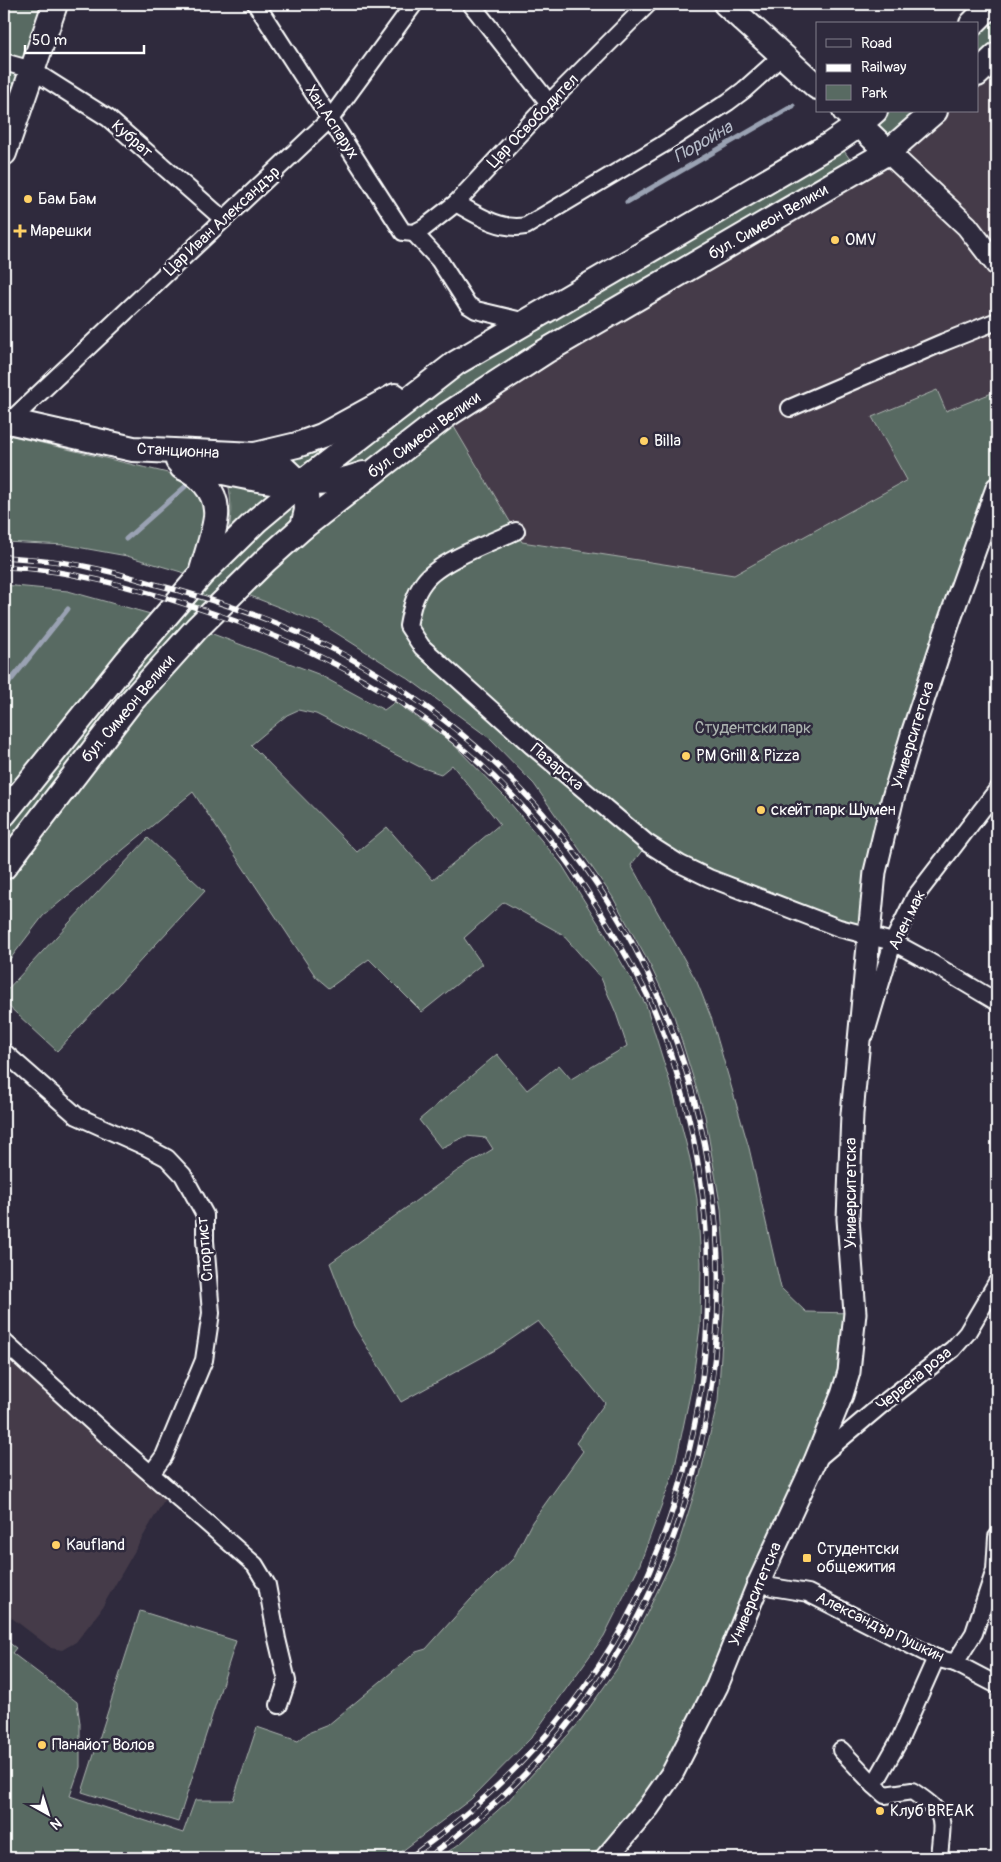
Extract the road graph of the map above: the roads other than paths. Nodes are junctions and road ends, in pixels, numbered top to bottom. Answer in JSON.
{"nodes":[{"id":1,"x":54,"y":4,"type":"edge"},
{"id":2,"x":256,"y":4,"type":"edge"},
{"id":3,"x":414,"y":4,"type":"edge"},
{"id":4,"x":471,"y":4,"type":"edge"},
{"id":5,"x":648,"y":4,"type":"edge"},
{"id":6,"x":726,"y":4,"type":"edge"},
{"id":7,"x":992,"y":4,"type":"edge"},
{"id":8,"x":974,"y":22,"type":"edge"},
{"id":9,"x":783,"y":54,"type":"junction"},
{"id":10,"x":997,"y":55,"type":"edge"},
{"id":11,"x":4,"y":62,"type":"edge"},
{"id":12,"x":32,"y":70,"type":"junction"},
{"id":13,"x":978,"y":73,"type":"edge"},
{"id":14,"x":816,"y":86,"type":"edge"},
{"id":15,"x":549,"y":103,"type":"junction"},
{"id":16,"x":934,"y":112,"type":"edge"},
{"id":17,"x":860,"y":116,"type":"edge"},
{"id":18,"x":330,"y":120,"type":"junction"},
{"id":19,"x":888,"y":152,"type":"junction"},
{"id":20,"x":4,"y":153,"type":"edge"},
{"id":21,"x":456,"y":203,"type":"junction"},
{"id":22,"x":223,"y":219,"type":"junction"},
{"id":23,"x":414,"y":233,"type":"junction"},
{"id":24,"x":997,"y":265,"type":"edge"},
{"id":25,"x":997,"y":321,"type":"edge"},
{"id":26,"x":526,"y":322,"type":"junction"},
{"id":27,"x":456,"y":363,"type":"junction"},
{"id":28,"x":790,"y":408,"type":"dead end"},
{"id":29,"x":7,"y":421,"type":"edge"},
{"id":30,"x":133,"y":449,"type":"junction"},
{"id":31,"x":255,"y":455,"type":"junction"},
{"id":32,"x":375,"y":470,"type":"junction"},
{"id":33,"x":300,"y":484,"type":"junction"},
{"id":34,"x":997,"y":488,"type":"edge"},
{"id":35,"x":303,"y":527,"type":"junction"},
{"id":36,"x":516,"y":531,"type":"dead end"},
{"id":37,"x":201,"y":575,"type":"junction"},
{"id":38,"x":65,"y":737,"type":"junction"},
{"id":39,"x":997,"y":790,"type":"edge"},
{"id":40,"x":4,"y":801,"type":"edge"},
{"id":41,"x":4,"y":814,"type":"edge"},
{"id":42,"x":4,"y":867,"type":"edge"},
{"id":43,"x":868,"y":936,"type":"junction"},
{"id":44,"x":893,"y":942,"type":"junction"},
{"id":45,"x":997,"y":1002,"type":"edge"},
{"id":46,"x":4,"y":1052,"type":"edge"},
{"id":47,"x":856,"y":1070,"type":"junction"},
{"id":48,"x":997,"y":1282,"type":"edge"},
{"id":49,"x":4,"y":1342,"type":"edge"},
{"id":50,"x":815,"y":1461,"type":"junction"},
{"id":51,"x":151,"y":1474,"type":"junction"},
{"id":52,"x":997,"y":1537,"type":"edge"},
{"id":53,"x":759,"y":1582,"type":"junction"},
{"id":54,"x":936,"y":1658,"type":"junction"},
{"id":55,"x":955,"y":1662,"type":"junction"},
{"id":56,"x":997,"y":1685,"type":"edge"},
{"id":57,"x":279,"y":1706,"type":"dead end"},
{"id":58,"x":841,"y":1750,"type":"dead end"},
{"id":59,"x":874,"y":1785,"type":"junction"},
{"id":60,"x":606,"y":1858,"type":"edge"},
{"id":61,"x":939,"y":1858,"type":"edge"}],
"edges":[{"from":1,"to":12,"type":"main road"},
{"from":2,"to":18,"type":"street","name":"Хан Аспарух"},
{"from":3,"to":18,"type":"street","name":"Цар Иван Александър"},
{"from":4,"to":15,"type":"street"},
{"from":5,"to":15,"type":"street","name":"Цар Освободител"},
{"from":6,"to":9,"type":"main road"},
{"from":7,"to":8,"type":"main road"},
{"from":9,"to":14,"type":"main road"},
{"from":9,"to":21,"type":"street"},
{"from":10,"to":13,"type":"main road"},
{"from":11,"to":12,"type":"street","name":"Кубрат"},
{"from":12,"to":20,"type":"main road"},
{"from":12,"to":22,"type":"street","name":"Кубрат"},
{"from":15,"to":21,"type":"street","name":"Цар Освободител"},
{"from":16,"to":19,"type":"main road","name":"бул. Симеон Велики"},
{"from":17,"to":19,"type":"main road"},
{"from":17,"to":26,"type":"main road","name":"бул. Симеон Велики"},
{"from":18,"to":22,"type":"street","name":"Цар Иван Александър"},
{"from":18,"to":23,"type":"street","name":"Хан Аспарух"},
{"from":19,"to":24,"type":"street"},
{"from":19,"to":32,"type":"main road","name":"бул. Симеон Велики"},
{"from":21,"to":23,"type":"street","name":"Цар Освободител"},
{"from":22,"to":29,"type":"street","name":"Цар Иван Александър"},
{"from":23,"to":26,"type":"street"},
{"from":25,"to":28,"type":"street"},
{"from":26,"to":27,"type":"main road","name":"бул. Симеон Велики"},
{"from":27,"to":31,"type":"main road"},
{"from":27,"to":33,"type":"main road","name":"бул. Симеон Велики"},
{"from":29,"to":30,"type":"main road","name":"Станционна"},
{"from":30,"to":31,"type":"main road","name":"Станционна"},
{"from":30,"to":33,"type":"main road"},
{"from":30,"to":37,"type":"main road"},
{"from":31,"to":33,"type":"main road","name":"Станционна"},
{"from":32,"to":33,"type":"main road"},
{"from":32,"to":35,"type":"main road","name":"бул. Симеон Велики"},
{"from":33,"to":35,"type":"main road"},
{"from":33,"to":37,"type":"main road","name":"бул. Симеон Велики"},
{"from":34,"to":43,"type":"street","name":"Университетска"},
{"from":35,"to":42,"type":"main road","name":"бул. Симеон Велики"},
{"from":36,"to":43,"type":"street","name":"Пазарска"},
{"from":37,"to":38,"type":"main road","name":"бул. Симеон Велики"},
{"from":38,"to":40,"type":"main road"},
{"from":38,"to":41,"type":"main road","name":"бул. Симеон Велики"},
{"from":39,"to":44,"type":"street","name":"Ален мак"},
{"from":43,"to":44,"type":"street","name":"Пазарска"},
{"from":43,"to":47,"type":"street","name":"Университетска"},
{"from":44,"to":45,"type":"street","name":"Пазарска"},
{"from":44,"to":47,"type":"street","name":"Ален мак"},
{"from":46,"to":51,"type":"street","name":"Спортист"},
{"from":47,"to":50,"type":"street","name":"Университетска"},
{"from":48,"to":50,"type":"street","name":"Червена роза"},
{"from":49,"to":51,"type":"street"},
{"from":50,"to":53,"type":"street","name":"Университетска"},
{"from":51,"to":57,"type":"street"},
{"from":52,"to":55,"type":"street"},
{"from":53,"to":54,"type":"street","name":"Александър Пушкин"},
{"from":53,"to":60,"type":"street","name":"Университетска"},
{"from":54,"to":55,"type":"street","name":"Александър Пушкин"},
{"from":54,"to":59,"type":"street"},
{"from":55,"to":56,"type":"street","name":"Александър Пушкин"},
{"from":58,"to":59,"type":"street"},
{"from":59,"to":61,"type":"street"}]}
